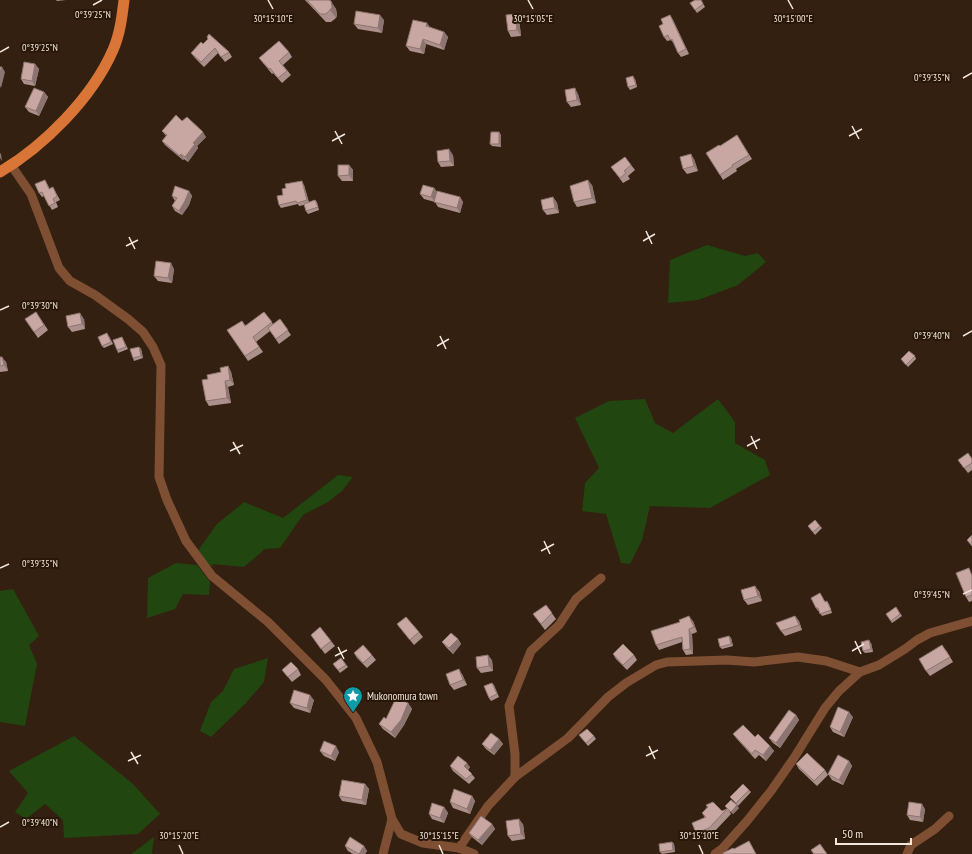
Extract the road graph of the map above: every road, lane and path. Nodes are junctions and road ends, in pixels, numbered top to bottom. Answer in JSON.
{"nodes":[{"id":1,"x":124,"y":0,"type":"edge"},
{"id":2,"x":12,"y":165,"type":"junction"},
{"id":3,"x":0,"y":172,"type":"edge"},
{"id":4,"x":601,"y":578,"type":"dead end"},
{"id":5,"x":972,"y":621,"type":"edge"},
{"id":6,"x":860,"y":672,"type":"junction"},
{"id":7,"x":515,"y":777,"type":"junction"},
{"id":8,"x":950,"y":816,"type":"dead end"},
{"id":9,"x":392,"y":819,"type":"junction"},
{"id":10,"x":459,"y":848,"type":"junction"},
{"id":11,"x":384,"y":854,"type":"edge"},
{"id":12,"x":474,"y":854,"type":"edge"},
{"id":13,"x":715,"y":854,"type":"edge"},
{"id":14,"x":907,"y":854,"type":"edge"}],
"edges":[{"from":1,"to":2,"type":"main road"},
{"from":2,"to":3,"type":"main road"},
{"from":2,"to":9,"type":"street"},
{"from":4,"to":7,"type":"street"},
{"from":5,"to":6,"type":"street"},
{"from":6,"to":7,"type":"street"},
{"from":6,"to":13,"type":"street"},
{"from":7,"to":10,"type":"street"},
{"from":8,"to":14,"type":"street"},
{"from":9,"to":10,"type":"street"},
{"from":9,"to":11,"type":"street"},
{"from":10,"to":12,"type":"street"}]}
